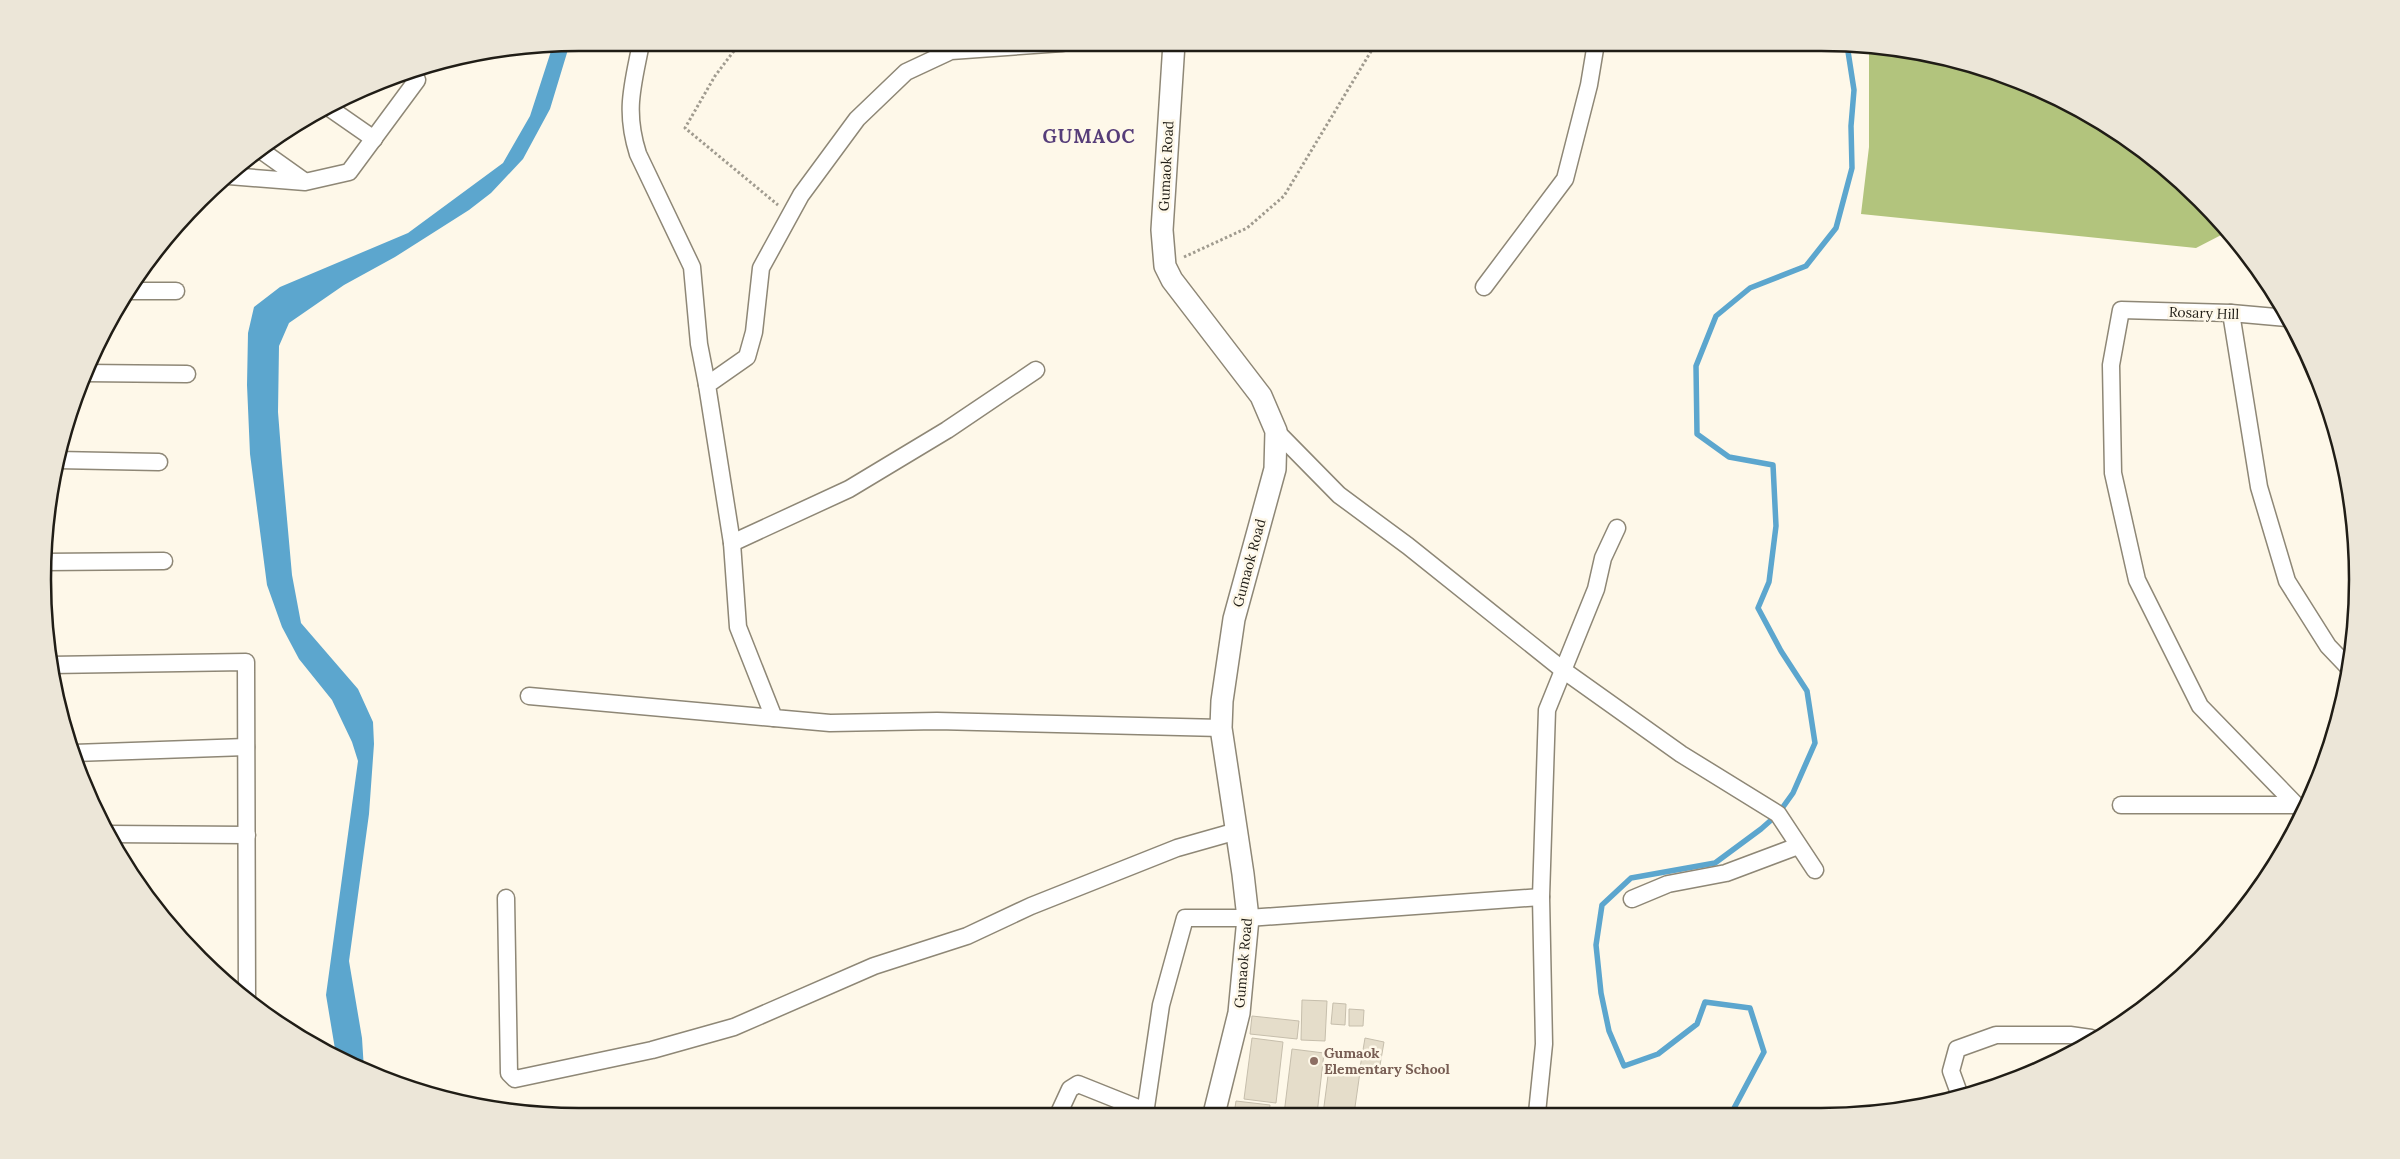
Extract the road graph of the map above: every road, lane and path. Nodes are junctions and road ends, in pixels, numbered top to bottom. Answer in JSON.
{"nodes":[{"id":1,"x":639,"y":51,"type":"edge"},
{"id":2,"x":733,"y":51,"type":"edge"},
{"id":3,"x":950,"y":51,"type":"edge"},
{"id":4,"x":1173,"y":51,"type":"edge"},
{"id":5,"x":1371,"y":51,"type":"edge"},
{"id":6,"x":1595,"y":51,"type":"edge"},
{"id":7,"x":414,"y":78,"type":"edge"},
{"id":8,"x":335,"y":112,"type":"edge"},
{"id":9,"x":374,"y":139,"type":"junction"},
{"id":10,"x":266,"y":154,"type":"edge"},
{"id":11,"x":238,"y":177,"type":"edge"},
{"id":12,"x":306,"y":182,"type":"junction"},
{"id":13,"x":790,"y":215,"type":"junction"},
{"id":14,"x":1165,"y":266,"type":"junction"},
{"id":15,"x":1484,"y":287,"type":"dead end"},
{"id":16,"x":137,"y":291,"type":"edge"},
{"id":17,"x":176,"y":291,"type":"dead end"},
{"id":18,"x":2231,"y":313,"type":"junction"},
{"id":19,"x":2279,"y":317,"type":"edge"},
{"id":20,"x":1036,"y":370,"type":"dead end"},
{"id":21,"x":93,"y":373,"type":"edge"},
{"id":22,"x":186,"y":374,"type":"dead end"},
{"id":23,"x":707,"y":385,"type":"junction"},
{"id":24,"x":1276,"y":431,"type":"junction"},
{"id":25,"x":65,"y":460,"type":"edge"},
{"id":26,"x":159,"y":462,"type":"dead end"},
{"id":27,"x":1616,"y":528,"type":"dead end"},
{"id":28,"x":732,"y":542,"type":"junction"},
{"id":29,"x":164,"y":561,"type":"dead end"},
{"id":30,"x":52,"y":562,"type":"edge"},
{"id":31,"x":2342,"y":661,"type":"edge"},
{"id":32,"x":58,"y":665,"type":"edge"},
{"id":33,"x":1563,"y":670,"type":"junction"},
{"id":34,"x":529,"y":696,"type":"dead end"},
{"id":35,"x":774,"y":718,"type":"junction"},
{"id":36,"x":1221,"y":728,"type":"junction"},
{"id":37,"x":246,"y":746,"type":"junction"},
{"id":38,"x":80,"y":753,"type":"edge"},
{"id":39,"x":2121,"y":805,"type":"dead end"},
{"id":40,"x":2297,"y":806,"type":"edge"},
{"id":41,"x":2296,"y":808,"type":"edge"},
{"id":42,"x":1237,"y":831,"type":"junction"},
{"id":43,"x":117,"y":834,"type":"edge"},
{"id":44,"x":247,"y":835,"type":"junction"},
{"id":45,"x":1798,"y":846,"type":"junction"},
{"id":46,"x":1815,"y":870,"type":"dead end"},
{"id":47,"x":1540,"y":897,"type":"junction"},
{"id":48,"x":506,"y":898,"type":"dead end"},
{"id":49,"x":1632,"y":899,"type":"dead end"},
{"id":50,"x":1248,"y":918,"type":"junction"},
{"id":51,"x":247,"y":990,"type":"edge"},
{"id":52,"x":2085,"y":1037,"type":"edge"},
{"id":53,"x":1958,"y":1090,"type":"edge"},
{"id":54,"x":1061,"y":1108,"type":"edge"},
{"id":55,"x":1138,"y":1108,"type":"edge"},
{"id":56,"x":1138,"y":1108,"type":"edge"},
{"id":57,"x":1215,"y":1108,"type":"edge"},
{"id":58,"x":1538,"y":1108,"type":"edge"}],
"edges":[{"from":1,"to":23,"type":"street"},
{"from":2,"to":13,"type":"path"},
{"from":3,"to":13,"type":"street"},
{"from":4,"to":14,"type":"street","name":"Gumaok Road"},
{"from":5,"to":14,"type":"path"},
{"from":6,"to":15,"type":"street"},
{"from":7,"to":9,"type":"street"},
{"from":8,"to":9,"type":"street"},
{"from":9,"to":12,"type":"street"},
{"from":10,"to":12,"type":"street"},
{"from":11,"to":12,"type":"street"},
{"from":13,"to":23,"type":"street"},
{"from":14,"to":24,"type":"street","name":"Gumaok Road"},
{"from":16,"to":17,"type":"street"},
{"from":18,"to":19,"type":"street","name":"Rosary Hill"},
{"from":18,"to":31,"type":"street"},
{"from":18,"to":40,"type":"street","name":"Rosary Hill"},
{"from":20,"to":28,"type":"street"},
{"from":21,"to":22,"type":"street"},
{"from":23,"to":28,"type":"street"},
{"from":24,"to":33,"type":"street"},
{"from":24,"to":36,"type":"street","name":"Gumaok Road"},
{"from":25,"to":26,"type":"street"},
{"from":27,"to":33,"type":"street"},
{"from":28,"to":35,"type":"street"},
{"from":29,"to":30,"type":"street"},
{"from":32,"to":37,"type":"street"},
{"from":33,"to":45,"type":"street"},
{"from":33,"to":47,"type":"street"},
{"from":34,"to":35,"type":"street"},
{"from":35,"to":36,"type":"street"},
{"from":36,"to":42,"type":"street","name":"Gumaok Road"},
{"from":37,"to":38,"type":"street"},
{"from":37,"to":44,"type":"street"},
{"from":39,"to":41,"type":"street"},
{"from":42,"to":48,"type":"street"},
{"from":42,"to":50,"type":"street","name":"Gumaok Road"},
{"from":43,"to":44,"type":"street"},
{"from":44,"to":51,"type":"street"},
{"from":45,"to":46,"type":"street"},
{"from":45,"to":49,"type":"street"},
{"from":47,"to":50,"type":"street"},
{"from":47,"to":58,"type":"street"},
{"from":50,"to":55,"type":"street"},
{"from":50,"to":57,"type":"street","name":"Gumaok Road"},
{"from":52,"to":53,"type":"street"},
{"from":54,"to":56,"type":"street"}]}
